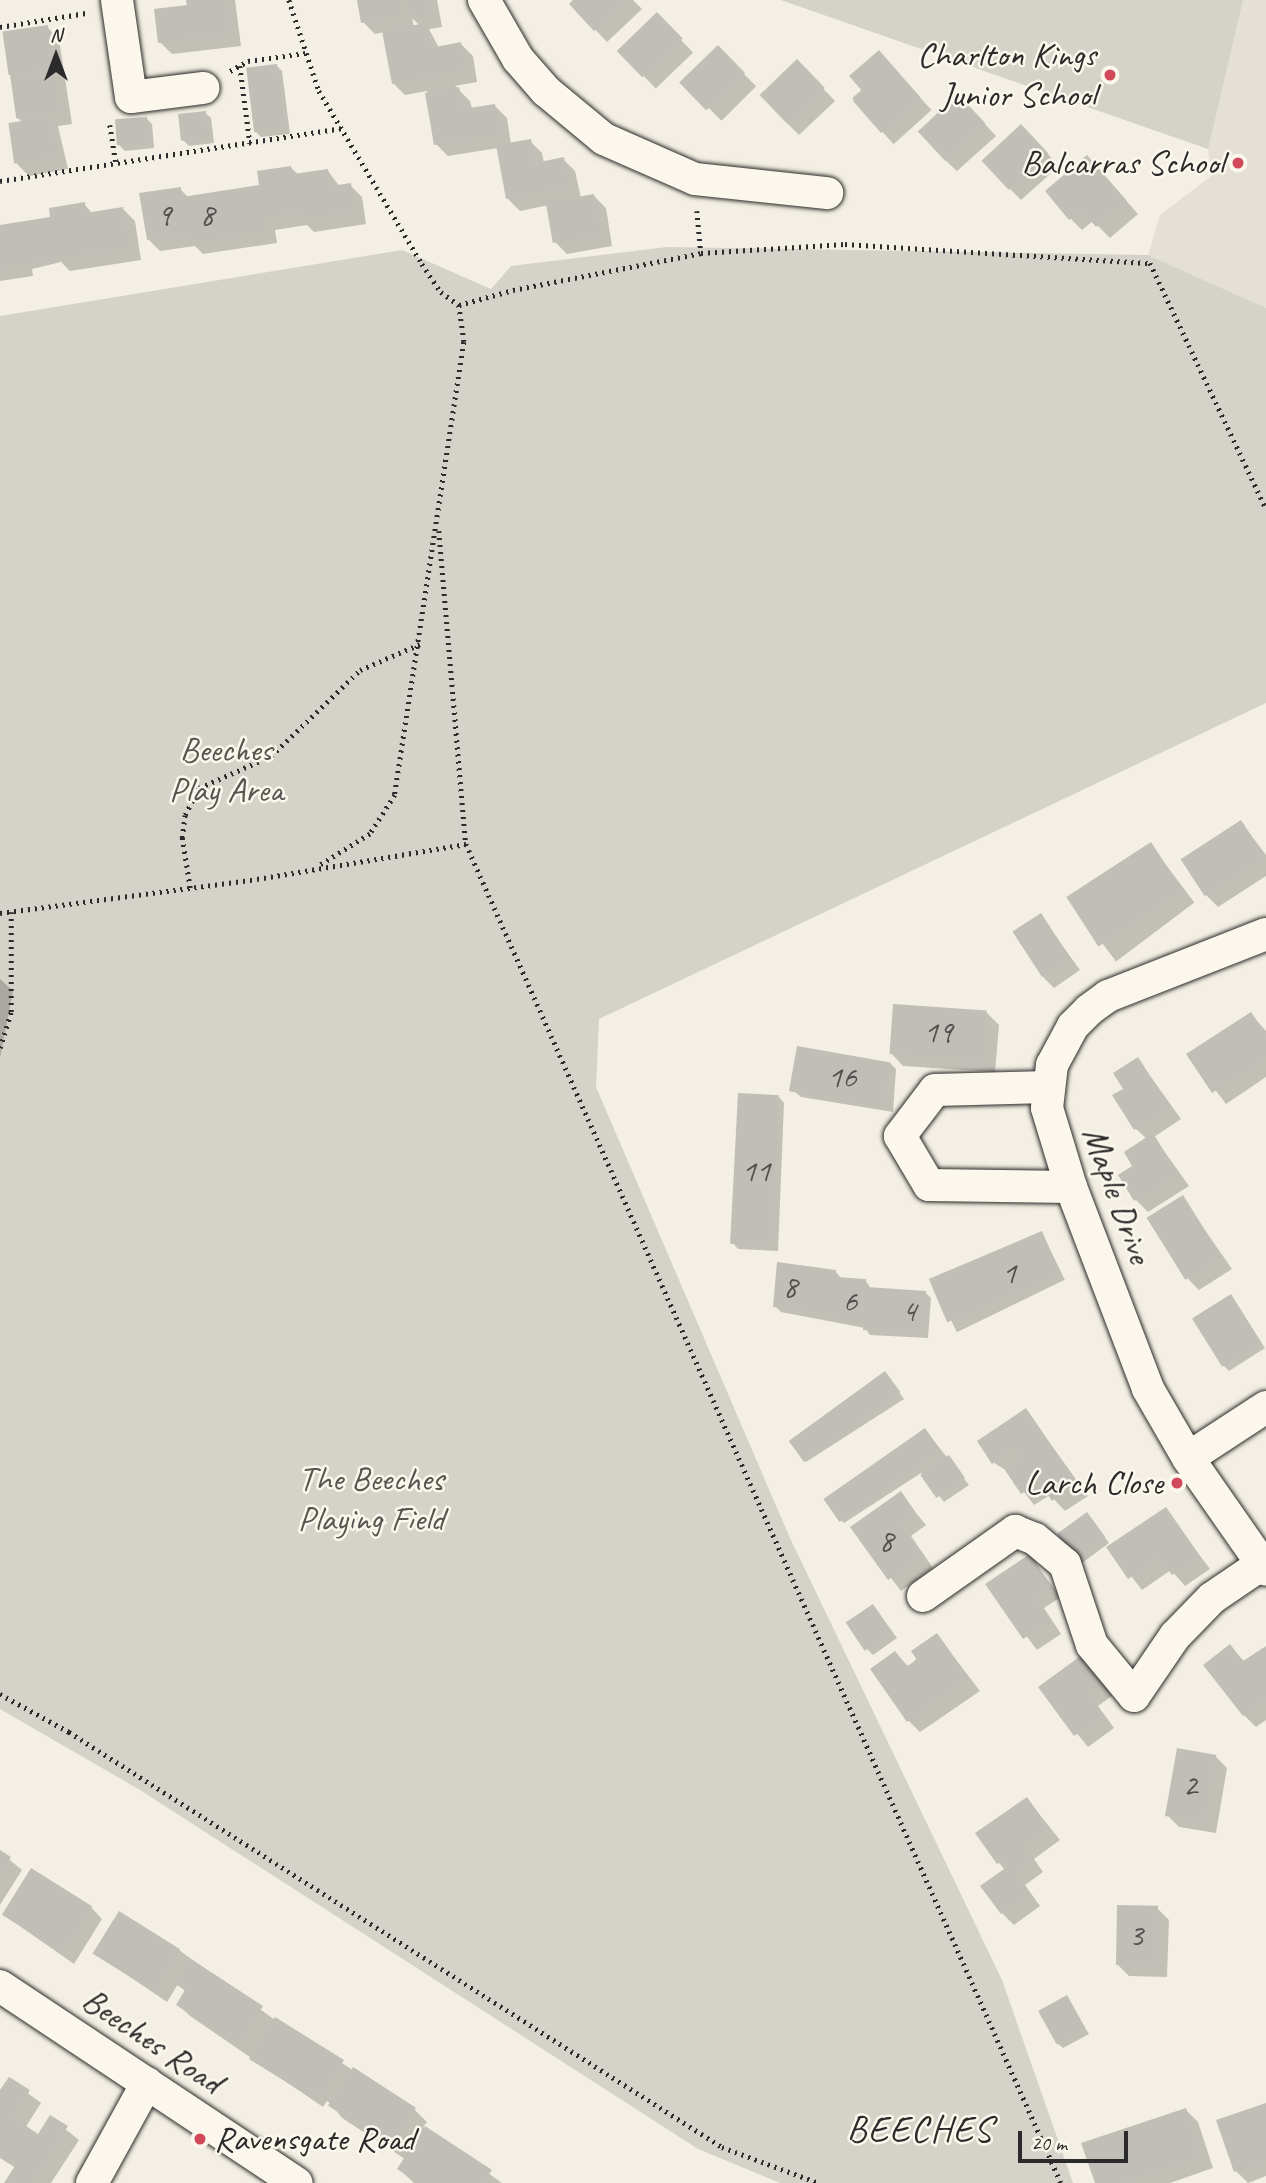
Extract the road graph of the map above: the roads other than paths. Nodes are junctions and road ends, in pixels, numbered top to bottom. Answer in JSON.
{"nodes":[{"id":1,"x":484,"y":0,"type":"edge"},
{"id":2,"x":118,"y":4,"type":"edge"},
{"id":3,"x":203,"y":88,"type":"road end"},
{"id":4,"x":827,"y":193,"type":"dead end"},
{"id":5,"x":1266,"y":934,"type":"edge"},
{"id":6,"x":1048,"y":1087,"type":"junction"},
{"id":7,"x":1070,"y":1187,"type":"junction"},
{"id":8,"x":1266,"y":1407,"type":"edge"},
{"id":9,"x":1188,"y":1458,"type":"junction"},
{"id":10,"x":1264,"y":1567,"type":"edge"},
{"id":11,"x":923,"y":1596,"type":"dead end"},
{"id":12,"x":0,"y":1986,"type":"edge"},
{"id":13,"x":147,"y":2083,"type":"junction"},
{"id":14,"x":92,"y":2183,"type":"edge"},
{"id":15,"x":297,"y":2183,"type":"edge"}],
"edges":[{"from":1,"to":4,"type":"street"},
{"from":2,"to":3,"type":"street"},
{"from":5,"to":6,"type":"street","name":"Maple Drive"},
{"from":6,"to":7,"type":"street","name":"Maple Drive"},
{"from":6,"to":7,"type":"street"},
{"from":7,"to":9,"type":"street","name":"Maple Drive"},
{"from":8,"to":9,"type":"street"},
{"from":9,"to":10,"type":"street","name":"Maple Drive"},
{"from":10,"to":11,"type":"street"},
{"from":12,"to":13,"type":"street","name":"Beeches Road"},
{"from":13,"to":14,"type":"street"},
{"from":13,"to":15,"type":"street","name":"Beeches Road"}]}
